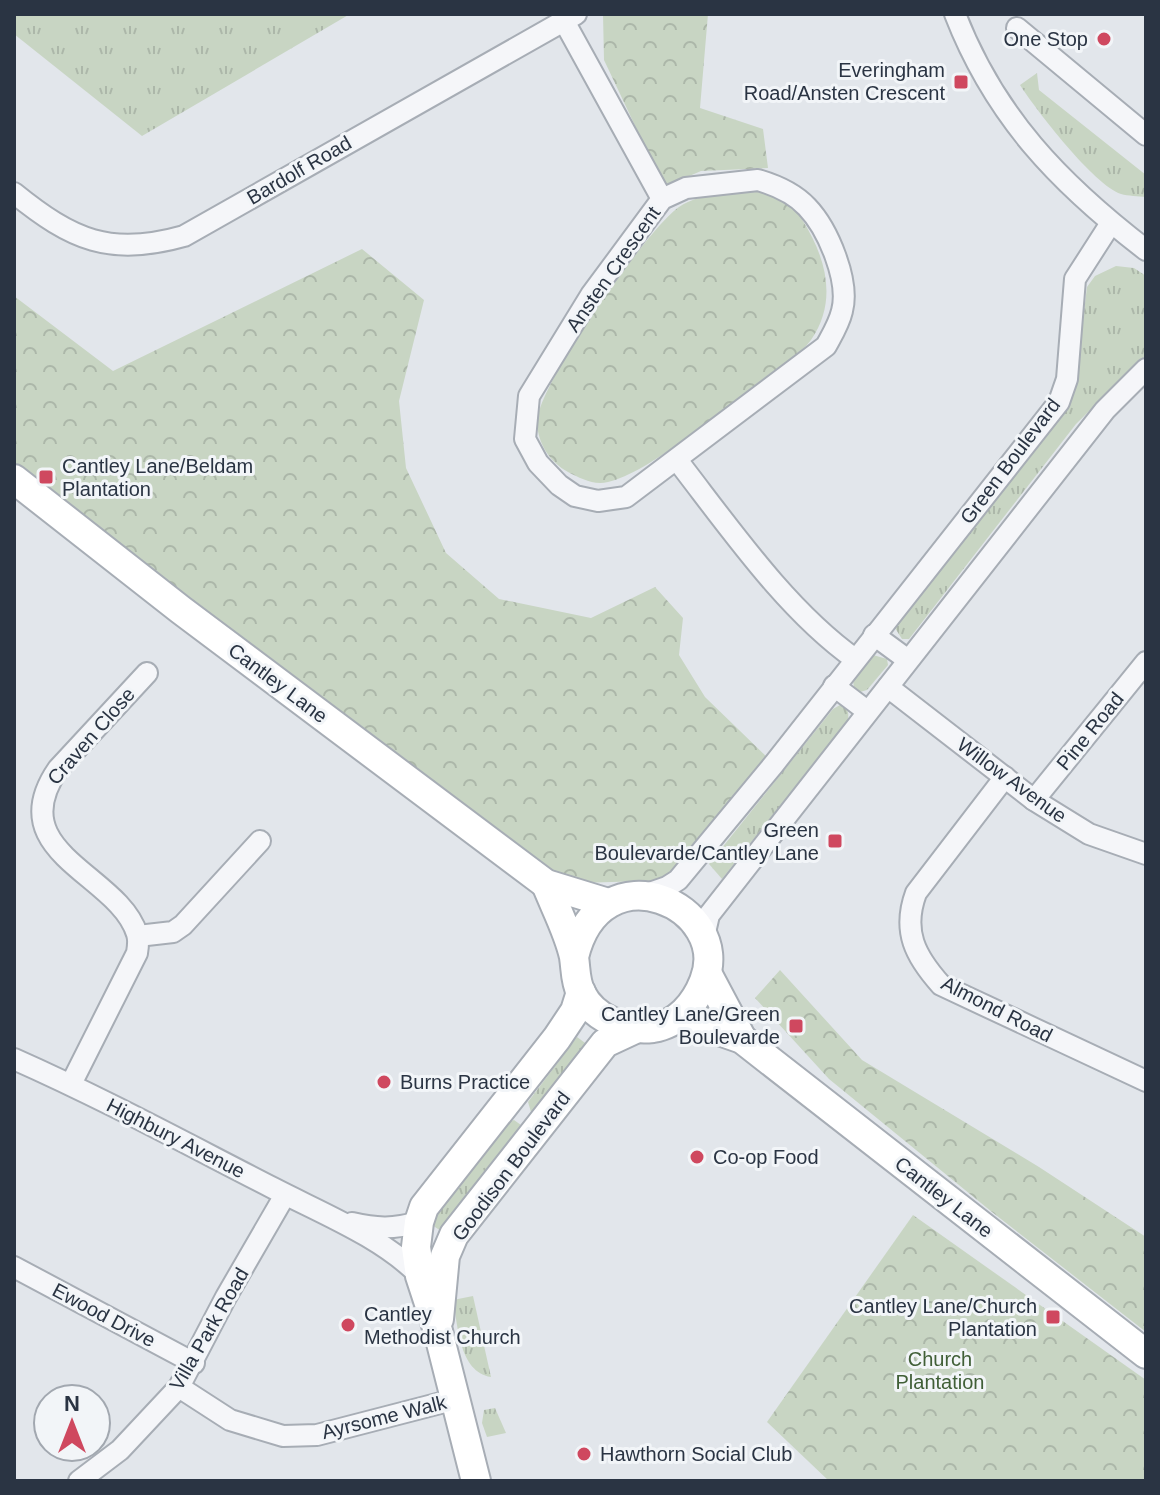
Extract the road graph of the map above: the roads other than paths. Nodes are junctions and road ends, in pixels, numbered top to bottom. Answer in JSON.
{"nodes":[{"id":1,"x":955,"y":14,"type":"edge"},
{"id":2,"x":570,"y":18,"type":"edge"},
{"id":3,"x":1017,"y":28,"type":"dead end"},
{"id":4,"x":1146,"y":135,"type":"edge"},
{"id":5,"x":14,"y":193,"type":"edge"},
{"id":6,"x":662,"y":199,"type":"junction"},
{"id":7,"x":1111,"y":223,"type":"junction"},
{"id":8,"x":1146,"y":250,"type":"edge"},
{"id":9,"x":1146,"y":369,"type":"edge"},
{"id":10,"x":677,"y":460,"type":"junction"},
{"id":11,"x":14,"y":479,"type":"edge"},
{"id":12,"x":874,"y":635,"type":"junction"},
{"id":13,"x":855,"y":659,"type":"junction"},
{"id":14,"x":908,"y":660,"type":"junction"},
{"id":15,"x":1146,"y":662,"type":"edge"},
{"id":16,"x":147,"y":673,"type":"dead end"},
{"id":17,"x":834,"y":686,"type":"junction"},
{"id":18,"x":888,"y":687,"type":"junction"},
{"id":19,"x":867,"y":711,"type":"junction"},
{"id":20,"x":1005,"y":777,"type":"junction"},
{"id":21,"x":1034,"y":800,"type":"junction"},
{"id":22,"x":260,"y":841,"type":"dead end"},
{"id":23,"x":1146,"y":854,"type":"edge"},
{"id":24,"x":546,"y":884,"type":"junction"},
{"id":25,"x":642,"y":896,"type":"junction"},
{"id":26,"x":608,"y":903,"type":"junction"},
{"id":27,"x":138,"y":936,"type":"junction"},
{"id":28,"x":703,"y":941,"type":"junction"},
{"id":29,"x":574,"y":957,"type":"junction"},
{"id":30,"x":707,"y":973,"type":"junction"},
{"id":31,"x":581,"y":992,"type":"junction"},
{"id":32,"x":679,"y":1017,"type":"junction"},
{"id":33,"x":635,"y":1029,"type":"junction"},
{"id":34,"x":742,"y":1039,"type":"junction"},
{"id":35,"x":14,"y":1059,"type":"edge"},
{"id":36,"x":1146,"y":1081,"type":"edge"},
{"id":37,"x":71,"y":1084,"type":"junction"},
{"id":38,"x":503,"y":1106,"type":"junction"},
{"id":39,"x":536,"y":1132,"type":"junction"},
{"id":40,"x":285,"y":1195,"type":"junction"},
{"id":41,"x":336,"y":1219,"type":"junction"},
{"id":42,"x":419,"y":1222,"type":"junction"},
{"id":43,"x":14,"y":1267,"type":"edge"},
{"id":44,"x":420,"y":1276,"type":"junction"},
{"id":45,"x":438,"y":1331,"type":"junction"},
{"id":46,"x":1146,"y":1354,"type":"edge"},
{"id":47,"x":194,"y":1363,"type":"junction"},
{"id":48,"x":179,"y":1387,"type":"junction"},
{"id":49,"x":456,"y":1399,"type":"junction"},
{"id":50,"x":79,"y":1481,"type":"edge"},
{"id":51,"x":476,"y":1481,"type":"edge"}],
"edges":[{"from":1,"to":7,"type":"street"},
{"from":2,"to":5,"type":"street","name":"Bardolf Road"},
{"from":2,"to":6,"type":"street"},
{"from":3,"to":4,"type":"street"},
{"from":6,"to":10,"type":"street","name":"Ansten Crescent"},
{"from":6,"to":10,"type":"street","name":"Ansten Crescent"},
{"from":7,"to":8,"type":"street"},
{"from":7,"to":12,"type":"street","name":"Green Boulevard"},
{"from":9,"to":14,"type":"street","name":"Green Boulevard"},
{"from":10,"to":13,"type":"street"},
{"from":11,"to":24,"type":"main road","name":"Cantley Lane"},
{"from":12,"to":13,"type":"street","name":"Green Boulevard"},
{"from":12,"to":14,"type":"street"},
{"from":13,"to":17,"type":"street","name":"Green Boulevard"},
{"from":14,"to":18,"type":"street","name":"Green Boulevard"},
{"from":15,"to":21,"type":"street","name":"Pine Road"},
{"from":16,"to":27,"type":"street","name":"Craven Close"},
{"from":17,"to":19,"type":"street"},
{"from":17,"to":25,"type":"street","name":"Green Boulevard"},
{"from":18,"to":19,"type":"street","name":"Green Boulevard"},
{"from":18,"to":20,"type":"street","name":"Willow Avenue"},
{"from":19,"to":28,"type":"street","name":"Green Boulevard"},
{"from":20,"to":21,"type":"street","name":"Willow Avenue"},
{"from":20,"to":36,"type":"street","name":"Almond Road"},
{"from":21,"to":23,"type":"street","name":"Willow Avenue"},
{"from":22,"to":27,"type":"street"},
{"from":24,"to":26,"type":"main road","name":"Cantley Lane"},
{"from":24,"to":29,"type":"main road"},
{"from":25,"to":26,"type":"main road"},
{"from":25,"to":28,"type":"main road"},
{"from":26,"to":29,"type":"main road"},
{"from":27,"to":37,"type":"street"},
{"from":28,"to":30,"type":"main road"},
{"from":29,"to":31,"type":"main road"},
{"from":30,"to":32,"type":"main road"},
{"from":30,"to":34,"type":"main road","name":"Cantley Lane"},
{"from":31,"to":33,"type":"main road"},
{"from":31,"to":38,"type":"main road","name":"Goodison Boulevard"},
{"from":32,"to":33,"type":"main road"},
{"from":32,"to":34,"type":"main road","name":"Cantley Lane"},
{"from":33,"to":39,"type":"main road","name":"Goodison Boulevard"},
{"from":34,"to":46,"type":"main road","name":"Cantley Lane"},
{"from":35,"to":37,"type":"street","name":"Highbury Avenue"},
{"from":37,"to":40,"type":"street","name":"Highbury Avenue"},
{"from":38,"to":39,"type":"main road"},
{"from":38,"to":42,"type":"main road","name":"Goodison Boulevard"},
{"from":39,"to":45,"type":"main road","name":"Goodison Boulevard"},
{"from":40,"to":41,"type":"street","name":"Highbury Avenue"},
{"from":40,"to":47,"type":"street","name":"Villa Park Road"},
{"from":41,"to":42,"type":"street"},
{"from":41,"to":44,"type":"street"},
{"from":42,"to":44,"type":"main road","name":"Goodison Boulevard"},
{"from":43,"to":47,"type":"street","name":"Ewood Drive"},
{"from":44,"to":45,"type":"main road","name":"Goodison Boulevard"},
{"from":45,"to":49,"type":"main road","name":"Goodison Boulevard"},
{"from":47,"to":48,"type":"street","name":"Villa Park Road"},
{"from":48,"to":49,"type":"street","name":"Ayrsome Walk"},
{"from":48,"to":50,"type":"street","name":"Villa Park Road"},
{"from":49,"to":51,"type":"main road","name":"Goodison Boulevard"}]}
